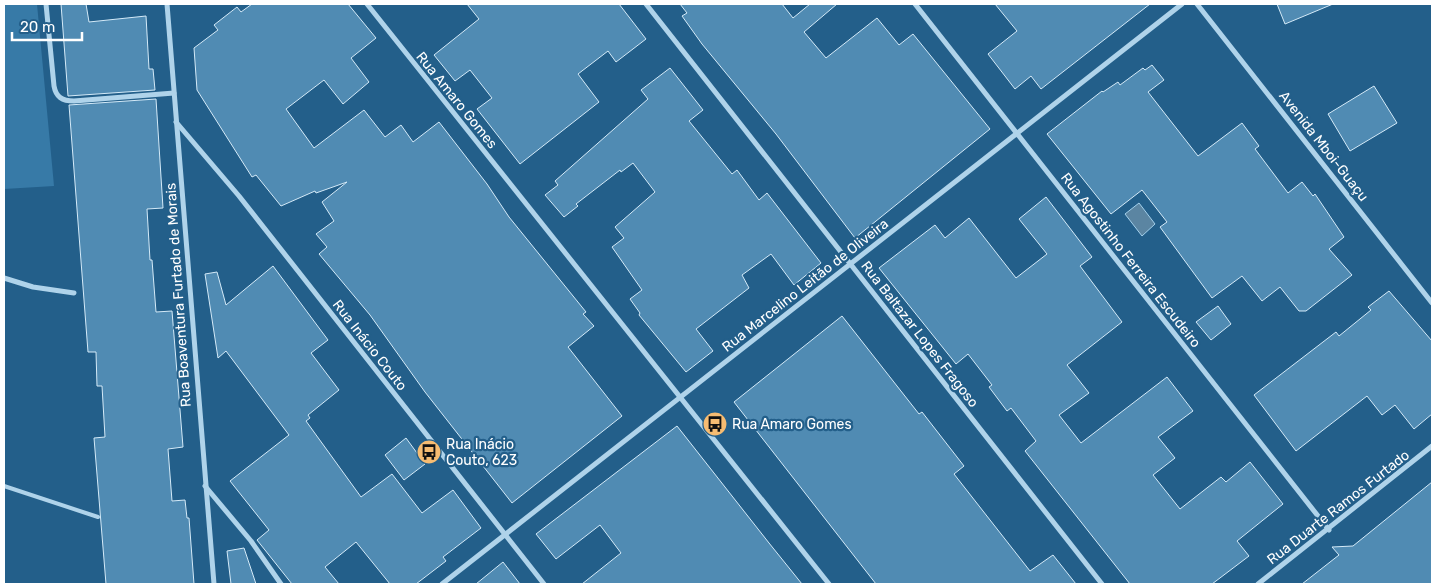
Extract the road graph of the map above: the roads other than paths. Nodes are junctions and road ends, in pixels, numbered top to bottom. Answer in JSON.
{"nodes":[{"id":1,"x":46,"y":4,"type":"edge"},
{"id":2,"x":167,"y":4,"type":"edge"},
{"id":3,"x":367,"y":4,"type":"edge"},
{"id":4,"x":646,"y":4,"type":"edge"},
{"id":5,"x":915,"y":4,"type":"edge"},
{"id":6,"x":1182,"y":4,"type":"edge"},
{"id":7,"x":1197,"y":4,"type":"edge"},
{"id":8,"x":174,"y":93,"type":"junction"},
{"id":9,"x":176,"y":122,"type":"junction"},
{"id":10,"x":1017,"y":133,"type":"junction"},
{"id":11,"x":850,"y":264,"type":"junction"},
{"id":12,"x":4,"y":278,"type":"edge"},
{"id":13,"x":74,"y":294,"type":"dead end"},
{"id":14,"x":1432,"y":303,"type":"edge"},
{"id":15,"x":681,"y":397,"type":"junction"},
{"id":16,"x":1432,"y":446,"type":"edge"},
{"id":17,"x":204,"y":485,"type":"junction"},
{"id":18,"x":4,"y":486,"type":"edge"},
{"id":19,"x":98,"y":517,"type":"dead end"},
{"id":20,"x":1329,"y":530,"type":"junction"},
{"id":21,"x":504,"y":534,"type":"junction"},
{"id":22,"x":214,"y":584,"type":"edge"},
{"id":23,"x":281,"y":584,"type":"edge"},
{"id":24,"x":442,"y":584,"type":"edge"},
{"id":25,"x":544,"y":584,"type":"edge"},
{"id":26,"x":829,"y":584,"type":"edge"},
{"id":27,"x":1102,"y":584,"type":"edge"},
{"id":28,"x":1258,"y":584,"type":"edge"}],
"edges":[{"from":1,"to":8,"type":"street"},
{"from":2,"to":8,"type":"street","name":"Rua Boaventura Furtado de Morais"},
{"from":3,"to":15,"type":"street","name":"Rua Amaro Gomes"},
{"from":4,"to":11,"type":"street","name":"Rua Baltazar Lopes Fragoso"},
{"from":5,"to":10,"type":"street","name":"Rua Agostinho Ferreira Escudeiro"},
{"from":6,"to":10,"type":"street","name":"Rua Marcelino Leitão de Oliveira"},
{"from":7,"to":14,"type":"street","name":"Avenida Mboi-Guaçu"},
{"from":8,"to":9,"type":"street","name":"Rua Boaventura Furtado de Morais"},
{"from":9,"to":17,"type":"street","name":"Rua Boaventura Furtado de Morais"},
{"from":9,"to":21,"type":"street","name":"Rua Inácio Couto"},
{"from":10,"to":11,"type":"street","name":"Rua Marcelino Leitão de Oliveira"},
{"from":10,"to":20,"type":"street","name":"Rua Agostinho Ferreira Escudeiro"},
{"from":11,"to":15,"type":"street","name":"Rua Marcelino Leitão de Oliveira"},
{"from":11,"to":27,"type":"street","name":"Rua Baltazar Lopes Fragoso"},
{"from":12,"to":13,"type":"street"},
{"from":15,"to":21,"type":"street","name":"Rua Marcelino Leitão de Oliveira"},
{"from":15,"to":26,"type":"street","name":"Rua Amaro Gomes"},
{"from":16,"to":20,"type":"street","name":"Rua Duarte Ramos Furtado"},
{"from":17,"to":22,"type":"street","name":"Rua Boaventura Furtado de Morais"},
{"from":17,"to":23,"type":"street"},
{"from":18,"to":19,"type":"lane"},
{"from":20,"to":28,"type":"street","name":"Rua Duarte Ramos Furtado"},
{"from":21,"to":24,"type":"street","name":"Rua Marcelino Leitão de Oliveira"},
{"from":21,"to":25,"type":"street","name":"Rua Inácio Couto"}]}
